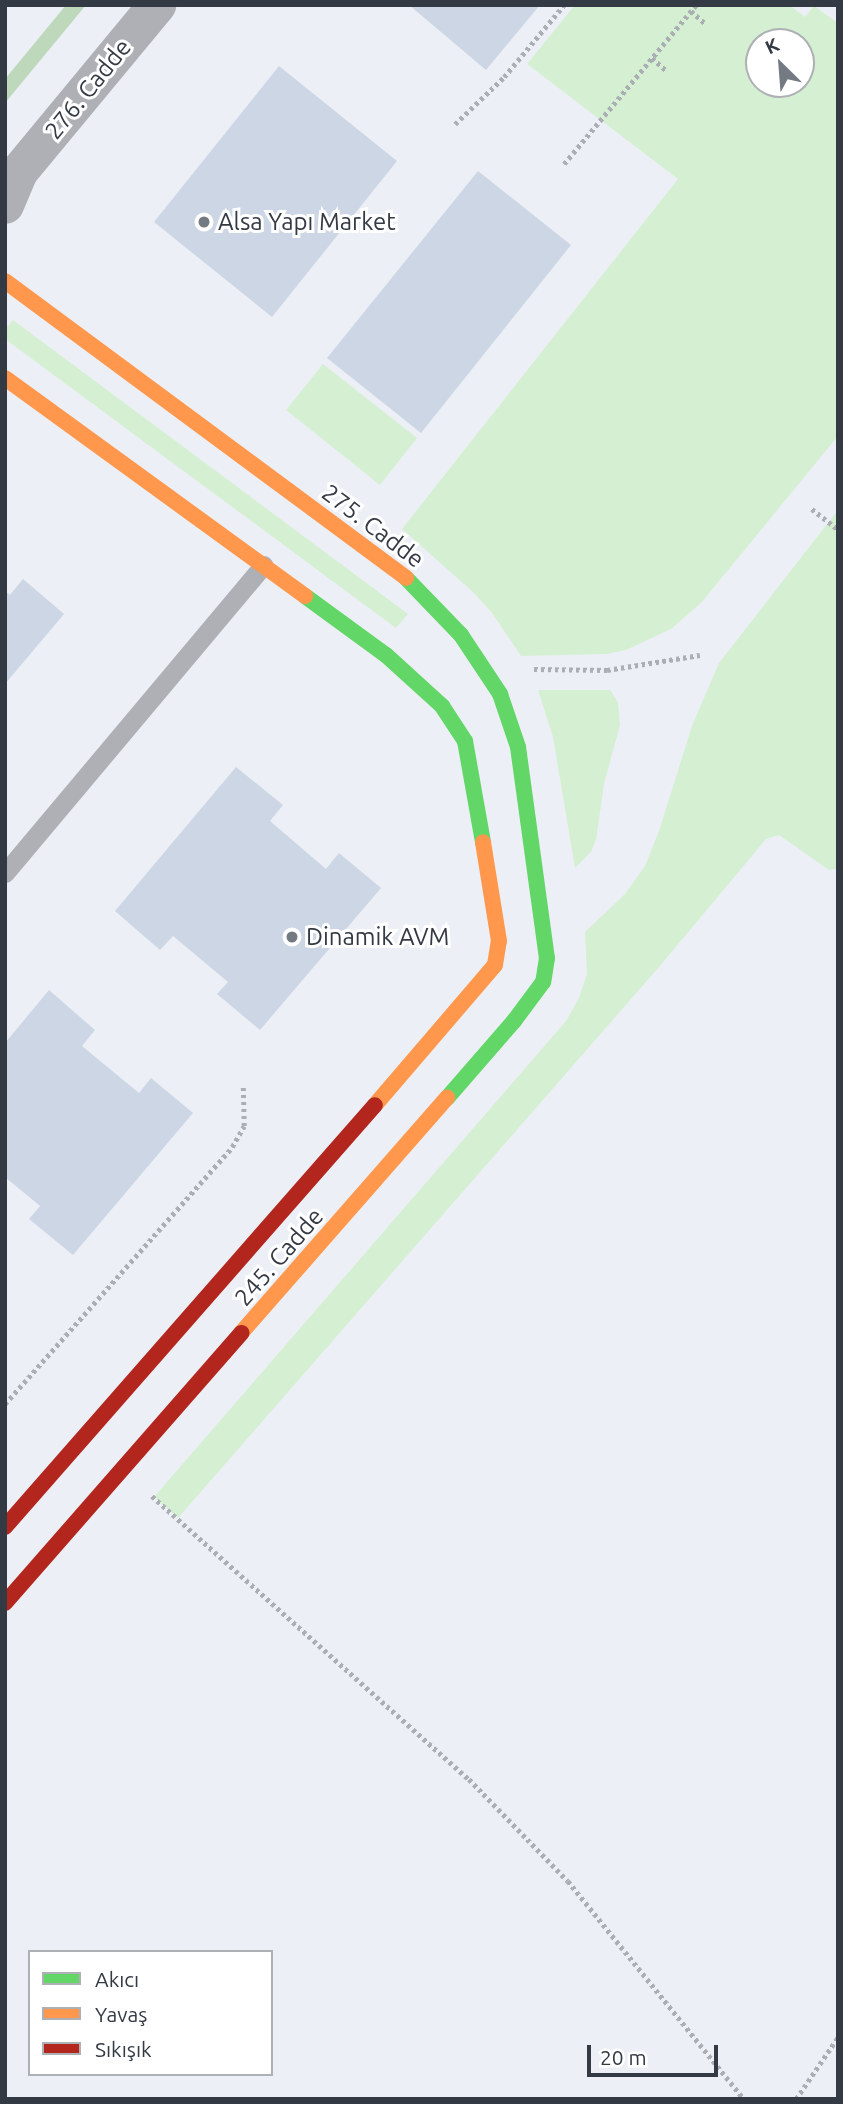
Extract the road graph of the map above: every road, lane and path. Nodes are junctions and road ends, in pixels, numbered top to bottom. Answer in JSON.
{"nodes":[{"id":1,"x":157,"y":5,"type":"edge"},
{"id":2,"x":564,"y":5,"type":"edge"},
{"id":3,"x":696,"y":5,"type":"edge"},
{"id":4,"x":691,"y":11,"type":"junction"},
{"id":5,"x":706,"y":24,"type":"dead end"},
{"id":6,"x":652,"y":58,"type":"junction"},
{"id":7,"x":667,"y":71,"type":"dead end"},
{"id":8,"x":455,"y":124,"type":"dead end"},
{"id":9,"x":564,"y":164,"type":"dead end"},
{"id":10,"x":10,"y":186,"type":"edge"},
{"id":11,"x":5,"y":281,"type":"edge"},
{"id":12,"x":5,"y":378,"type":"edge"},
{"id":13,"x":812,"y":509,"type":"dead end"},
{"id":14,"x":838,"y":529,"type":"edge"},
{"id":15,"x":263,"y":565,"type":"junction"},
{"id":16,"x":700,"y":655,"type":"dead end"},
{"id":17,"x":492,"y":680,"type":"junction"},
{"id":18,"x":472,"y":691,"type":"dead end"},
{"id":19,"x":5,"y":873,"type":"edge"},
{"id":20,"x":545,"y":923,"type":"joint"},
{"id":21,"x":243,"y":1085,"type":"dead end"},
{"id":22,"x":5,"y":1404,"type":"edge"},
{"id":23,"x":123,"y":1469,"type":"junction"},
{"id":24,"x":5,"y":1527,"type":"edge"},
{"id":25,"x":5,"y":1603,"type":"edge"},
{"id":26,"x":838,"y":2037,"type":"edge"},
{"id":27,"x":744,"y":2099,"type":"edge"},
{"id":28,"x":796,"y":2099,"type":"edge"}],
"edges":[{"from":1,"to":10,"type":"street","name":"276. Cadde"},
{"from":2,"to":8,"type":"path"},
{"from":3,"to":4,"type":"path"},
{"from":4,"to":5,"type":"path"},
{"from":4,"to":6,"type":"path"},
{"from":6,"to":7,"type":"path"},
{"from":6,"to":9,"type":"path"},
{"from":11,"to":17,"type":"street","name":"275. Cadde"},
{"from":12,"to":15,"type":"street"},
{"from":13,"to":14,"type":"path"},
{"from":15,"to":19,"type":"lane"},
{"from":15,"to":24,"type":"street","name":"245. Cadde"},
{"from":16,"to":17,"type":"path"},
{"from":17,"to":18,"type":"street"},
{"from":17,"to":20,"type":"street","name":"275. Cadde"},
{"from":20,"to":23,"type":"street","name":"245. Cadde"},
{"from":21,"to":22,"type":"path"},
{"from":23,"to":25,"type":"street","name":"245. Cadde"},
{"from":23,"to":27,"type":"path"},
{"from":26,"to":28,"type":"path"}]}
